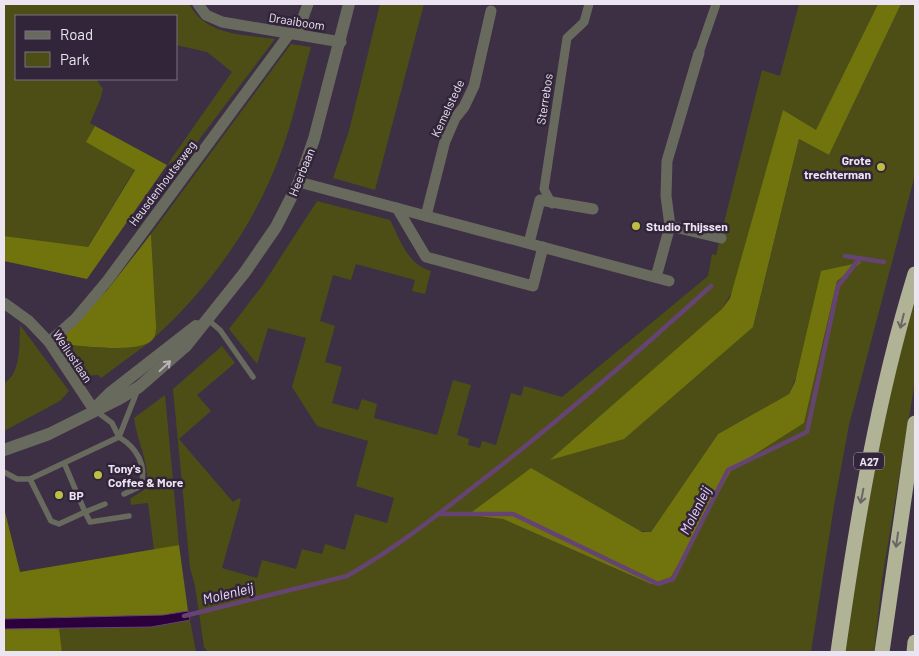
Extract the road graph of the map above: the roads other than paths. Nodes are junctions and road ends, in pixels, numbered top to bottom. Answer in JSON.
{"nodes":[{"id":1,"x":198,"y":4,"type":"edge"},
{"id":2,"x":308,"y":4,"type":"edge"},
{"id":3,"x":349,"y":4,"type":"edge"},
{"id":4,"x":589,"y":4,"type":"edge"},
{"id":5,"x":716,"y":4,"type":"edge"},
{"id":6,"x":491,"y":11,"type":"dead end"},
{"id":7,"x":293,"y":34,"type":"junction"},
{"id":8,"x":340,"y":42,"type":"junction"},
{"id":9,"x":699,"y":53,"type":"joint"},
{"id":10,"x":298,"y":182,"type":"junction"},
{"id":11,"x":552,"y":204,"type":"junction"},
{"id":12,"x":397,"y":208,"type":"junction"},
{"id":13,"x":593,"y":209,"type":"dead end"},
{"id":14,"x":426,"y":216,"type":"junction"},
{"id":15,"x":670,"y":226,"type":"junction"},
{"id":16,"x":721,"y":238,"type":"dead end"},
{"id":17,"x":528,"y":243,"type":"junction"},
{"id":18,"x":543,"y":247,"type":"junction"},
{"id":19,"x":915,"y":274,"type":"edge"},
{"id":20,"x":656,"y":277,"type":"junction"},
{"id":21,"x":669,"y":281,"type":"dead end"},
{"id":22,"x":4,"y":303,"type":"edge"},
{"id":23,"x":207,"y":319,"type":"junction"},
{"id":24,"x":49,"y":342,"type":"junction"},
{"id":25,"x":253,"y":377,"type":"dead end"},
{"id":26,"x":139,"y":387,"type":"junction"},
{"id":27,"x":94,"y":410,"type":"junction"},
{"id":28,"x":915,"y":423,"type":"edge"},
{"id":29,"x":120,"y":437,"type":"junction"},
{"id":30,"x":4,"y":450,"type":"edge"},
{"id":31,"x":65,"y":465,"type":"junction"},
{"id":32,"x":4,"y":472,"type":"edge"},
{"id":33,"x":30,"y":479,"type":"junction"},
{"id":34,"x":124,"y":494,"type":"dead end"},
{"id":35,"x":105,"y":504,"type":"dead end"},
{"id":36,"x":85,"y":512,"type":"junction"},
{"id":37,"x":128,"y":516,"type":"dead end"},
{"id":38,"x":915,"y":642,"type":"edge"},
{"id":39,"x":838,"y":652,"type":"edge"},
{"id":40,"x":882,"y":652,"type":"edge"},
{"id":41,"x":914,"y":652,"type":"edge"}],
"edges":[{"from":1,"to":7,"type":"street","name":"Draaiboom"},
{"from":2,"to":7,"type":"street","name":"Heusdenhoutseweg"},
{"from":3,"to":8,"type":"street","name":"Heerbaan"},
{"from":4,"to":11,"type":"street","name":"Sterrebos"},
{"from":5,"to":9,"type":"street"},
{"from":6,"to":14,"type":"street","name":"Kemelstede"},
{"from":7,"to":8,"type":"street","name":"Draaiboom"},
{"from":7,"to":24,"type":"street","name":"Heusdenhoutseweg"},
{"from":8,"to":10,"type":"street","name":"Heerbaan"},
{"from":9,"to":15,"type":"street"},
{"from":10,"to":12,"type":"street"},
{"from":10,"to":23,"type":"street","name":"Heerbaan"},
{"from":11,"to":13,"type":"street"},
{"from":11,"to":17,"type":"street"},
{"from":12,"to":14,"type":"street"},
{"from":12,"to":18,"type":"street"},
{"from":14,"to":17,"type":"street"},
{"from":15,"to":16,"type":"street"},
{"from":15,"to":20,"type":"street"},
{"from":17,"to":18,"type":"street"},
{"from":18,"to":20,"type":"street"},
{"from":19,"to":39,"type":"highway","number":"A27","one_way":true},
{"from":20,"to":21,"type":"street"},
{"from":22,"to":24,"type":"street","name":"Weilustlaan"},
{"from":23,"to":25,"type":"lane"},
{"from":26,"to":23,"type":"street","name":"Heerbaan","one_way":true},
{"from":23,"to":27,"type":"street","name":"Heerbaan"},
{"from":24,"to":27,"type":"street","name":"Weilustlaan"},
{"from":26,"to":27,"type":"street","name":"Heerbaan"},
{"from":26,"to":29,"type":"lane"},
{"from":27,"to":29,"type":"lane"},
{"from":27,"to":30,"type":"street","name":"Heerbaan"},
{"from":28,"to":40,"type":"highway","one_way":true},
{"from":29,"to":31,"type":"lane"},
{"from":29,"to":34,"type":"lane"},
{"from":31,"to":33,"type":"lane"},
{"from":31,"to":36,"type":"lane"},
{"from":32,"to":33,"type":"lane"},
{"from":33,"to":36,"type":"lane"},
{"from":35,"to":36,"type":"lane"},
{"from":36,"to":37,"type":"lane"},
{"from":38,"to":41,"type":"highway"}]}
